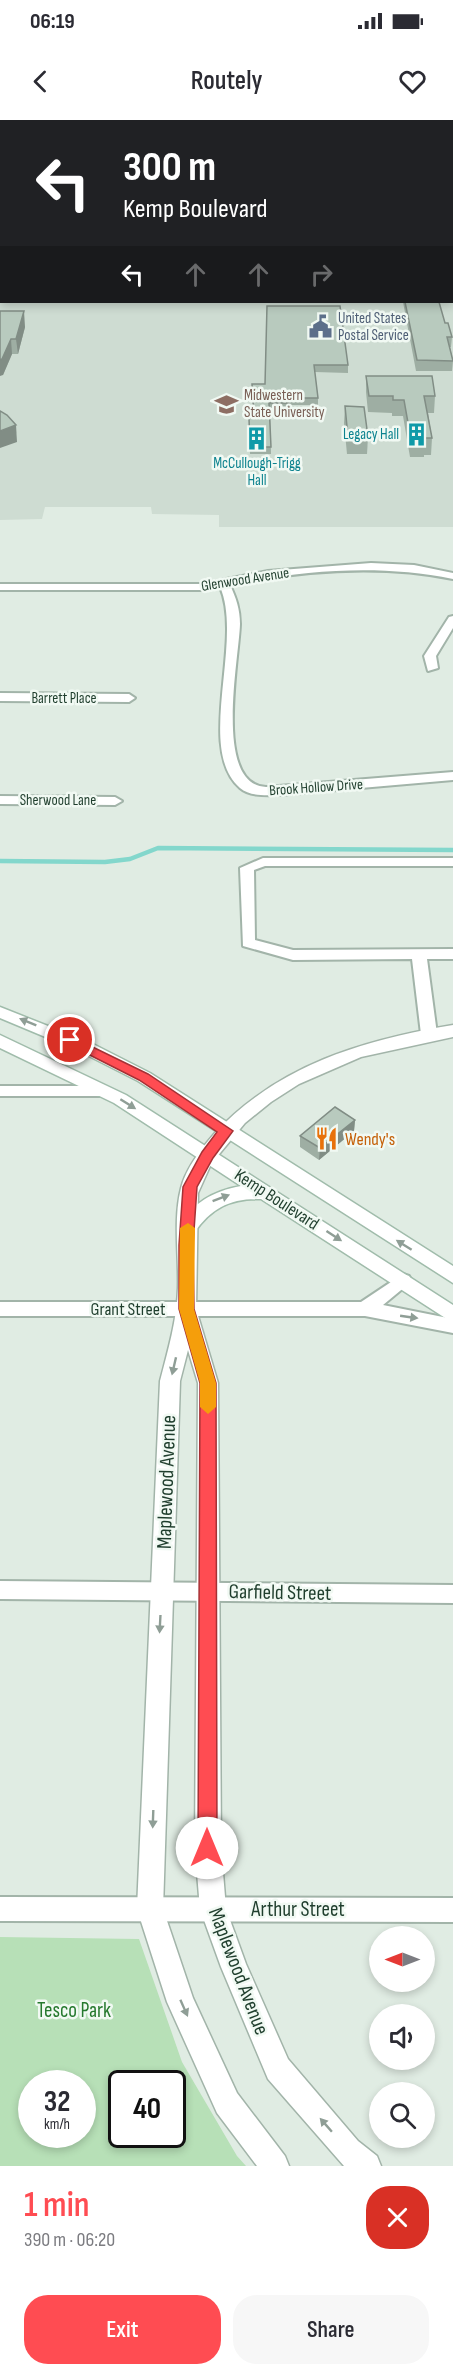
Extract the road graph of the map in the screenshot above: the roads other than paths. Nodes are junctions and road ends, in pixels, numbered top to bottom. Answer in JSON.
{"nodes":[{"id":1,"x":453,"y":576,"type":"edge"},
{"id":2,"x":224,"y":584,"type":"junction"},
{"id":3,"x":0,"y":587,"type":"edge"},
{"id":4,"x":453,"y":619,"type":"edge"},
{"id":5,"x":432,"y":668,"type":"dead end"},
{"id":6,"x":0,"y":697,"type":"edge"},
{"id":7,"x":129,"y":698,"type":"dead end"},
{"id":8,"x":453,"y":777,"type":"edge"},
{"id":9,"x":0,"y":800,"type":"edge"},
{"id":10,"x":115,"y":801,"type":"dead end"},
{"id":11,"x":453,"y":861,"type":"edge"},
{"id":12,"x":453,"y":954,"type":"edge"},
{"id":13,"x":419,"y":956,"type":"junction"},
{"id":14,"x":0,"y":1012,"type":"edge"},
{"id":15,"x":453,"y":1031,"type":"edge"},
{"id":16,"x":429,"y":1034,"type":"junction"},
{"id":17,"x":0,"y":1041,"type":"edge"},
{"id":18,"x":0,"y":1091,"type":"edge"},
{"id":19,"x":104,"y":1091,"type":"junction"},
{"id":20,"x":226,"y":1131,"type":"junction"},
{"id":21,"x":207,"y":1155,"type":"junction"},
{"id":22,"x":267,"y":1193,"type":"junction"},
{"id":23,"x":188,"y":1228,"type":"junction"},
{"id":24,"x":426,"y":1259,"type":"junction"},
{"id":25,"x":453,"y":1276,"type":"edge"},
{"id":26,"x":403,"y":1281,"type":"junction"},
{"id":27,"x":0,"y":1309,"type":"edge"},
{"id":28,"x":187,"y":1309,"type":"junction"},
{"id":29,"x":364,"y":1309,"type":"junction"},
{"id":30,"x":453,"y":1315,"type":"edge"},
{"id":31,"x":453,"y":1326,"type":"edge"},
{"id":32,"x":0,"y":1590,"type":"edge"},
{"id":33,"x":208,"y":1591,"type":"junction"},
{"id":34,"x":162,"y":1592,"type":"junction"},
{"id":35,"x":453,"y":1593,"type":"edge"},
{"id":36,"x":0,"y":1909,"type":"edge"},
{"id":37,"x":150,"y":1909,"type":"junction"},
{"id":38,"x":213,"y":1909,"type":"junction"},
{"id":39,"x":453,"y":1910,"type":"edge"},
{"id":40,"x":275,"y":2166,"type":"edge"},
{"id":41,"x":367,"y":2166,"type":"edge"}],
"edges":[{"from":1,"to":2,"type":"street","name":"Glenwood Avenue"},
{"from":2,"to":3,"type":"street","name":"Glenwood Avenue"},
{"from":2,"to":8,"type":"street","name":"Brook Hollow Drive"},
{"from":4,"to":5,"type":"street"},
{"from":6,"to":7,"type":"street","name":"Barrett Place"},
{"from":9,"to":10,"type":"street","name":"Sherwood Lane"},
{"from":11,"to":13,"type":"street"},
{"from":12,"to":13,"type":"street"},
{"from":13,"to":16,"type":"street"},
{"from":20,"to":14,"type":"street","name":"Kemp Boulevard","one_way":true},
{"from":15,"to":16,"type":"street","name":"Maplewood Avenue"},
{"from":16,"to":20,"type":"street","name":"Maplewood Avenue"},
{"from":17,"to":19,"type":"street","name":"Kemp Boulevard"},
{"from":18,"to":19,"type":"street"},
{"from":19,"to":21,"type":"street","name":"Kemp Boulevard","one_way":true},
{"from":20,"to":21,"type":"street","name":"Maplewood Avenue"},
{"from":24,"to":20,"type":"street","name":"Kemp Boulevard","one_way":true},
{"from":21,"to":22,"type":"street","name":"Kemp Boulevard"},
{"from":21,"to":23,"type":"street","name":"Maplewood Avenue"},
{"from":23,"to":22,"type":"street","one_way":true},
{"from":22,"to":26,"type":"street","name":"Kemp Boulevard","one_way":true},
{"from":23,"to":28,"type":"street","name":"Maplewood Avenue"},
{"from":24,"to":25,"type":"street","name":"Kemp Boulevard"},
{"from":24,"to":26,"type":"street"},
{"from":26,"to":29,"type":"street"},
{"from":26,"to":30,"type":"street","name":"Kemp Boulevard"},
{"from":27,"to":28,"type":"street","name":"Grant Street"},
{"from":28,"to":29,"type":"street","name":"Grant Street"},
{"from":28,"to":33,"type":"street","name":"Maplewood Avenue"},
{"from":28,"to":34,"type":"street","name":"Maplewood Avenue","one_way":true},
{"from":29,"to":31,"type":"street","name":"Grant Street","one_way":true},
{"from":32,"to":34,"type":"street","name":"Garfield Street"},
{"from":33,"to":34,"type":"street","name":"Garfield Street"},
{"from":33,"to":35,"type":"street","name":"Garfield Street"},
{"from":33,"to":38,"type":"street","name":"Maplewood Avenue"},
{"from":34,"to":37,"type":"street","name":"Maplewood Avenue","one_way":true},
{"from":36,"to":37,"type":"street","name":"Arthur Street"},
{"from":37,"to":38,"type":"street","name":"Arthur Street"},
{"from":37,"to":40,"type":"street","name":"Maplewood Avenue","one_way":true},
{"from":38,"to":39,"type":"street","name":"Arthur Street"},
{"from":41,"to":38,"type":"street","name":"Maplewood Avenue","one_way":true}]}
